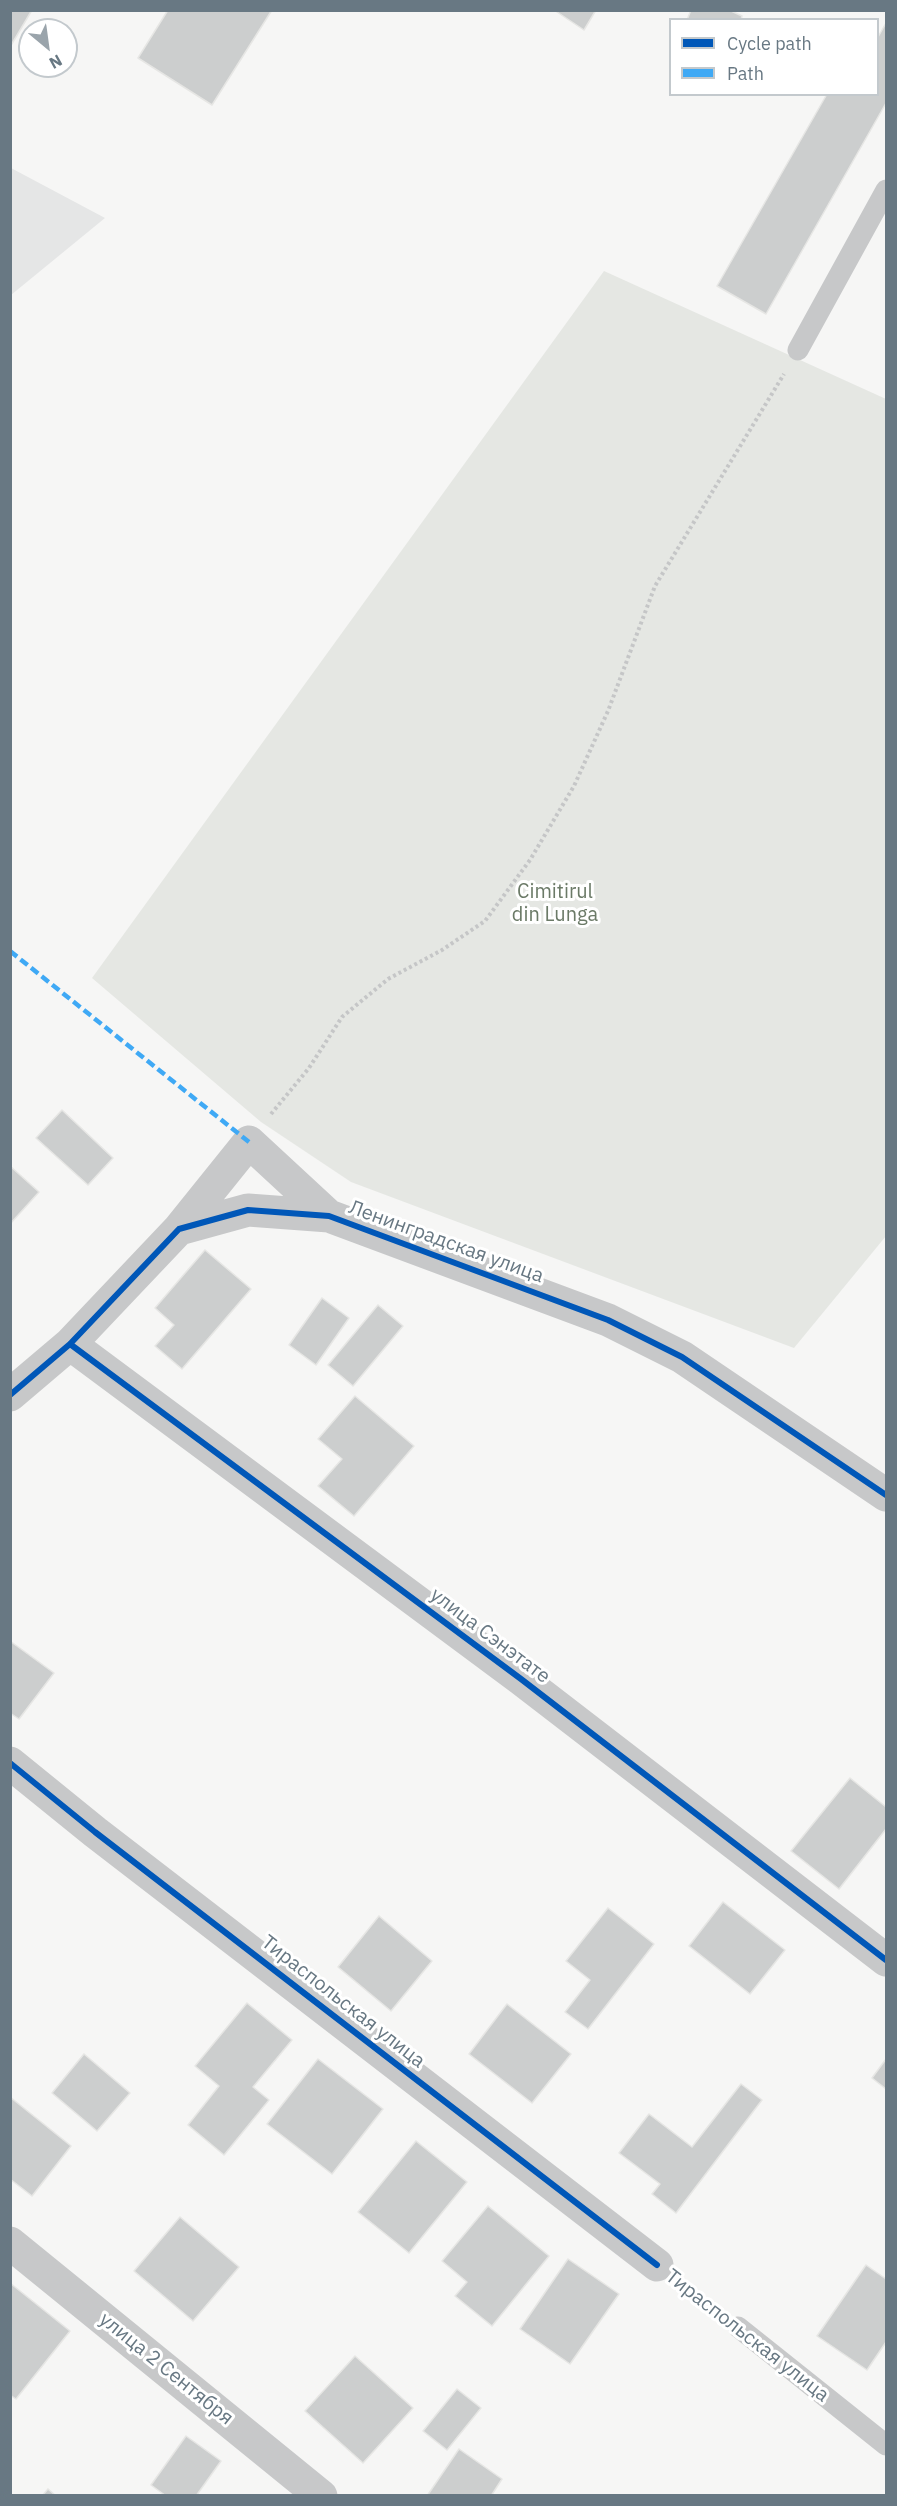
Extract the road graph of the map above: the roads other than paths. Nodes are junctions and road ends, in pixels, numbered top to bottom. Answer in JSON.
{"nodes":[{"id":1,"x":886,"y":190,"type":"edge"},
{"id":2,"x":798,"y":350,"type":"road end"},
{"id":3,"x":329,"y":1216,"type":"junction"},
{"id":4,"x":179,"y":1229,"type":"junction"},
{"id":5,"x":70,"y":1344,"type":"junction"},
{"id":6,"x":10,"y":1395,"type":"edge"},
{"id":7,"x":886,"y":1496,"type":"edge"},
{"id":8,"x":10,"y":1763,"type":"edge"},
{"id":9,"x":886,"y":1959,"type":"edge"},
{"id":10,"x":10,"y":2243,"type":"edge"},
{"id":11,"x":657,"y":2265,"type":"road end"},
{"id":12,"x":738,"y":2327,"type":"road end"},
{"id":13,"x":886,"y":2445,"type":"edge"},
{"id":14,"x":321,"y":2496,"type":"edge"}],
"edges":[{"from":1,"to":2,"type":"lane"},
{"from":3,"to":4,"type":"street","name":"Ленинградская улица"},
{"from":3,"to":4,"type":"street"},
{"from":3,"to":7,"type":"street","name":"Ленинградская улица"},
{"from":4,"to":5,"type":"street"},
{"from":5,"to":6,"type":"street"},
{"from":5,"to":9,"type":"street","name":"улица Сэнэтате"},
{"from":8,"to":11,"type":"street","name":"Тираспольская улица"},
{"from":10,"to":14,"type":"street","name":"улица 2 Сентября"},
{"from":12,"to":13,"type":"lane","name":"Тираспольская улица"}]}
